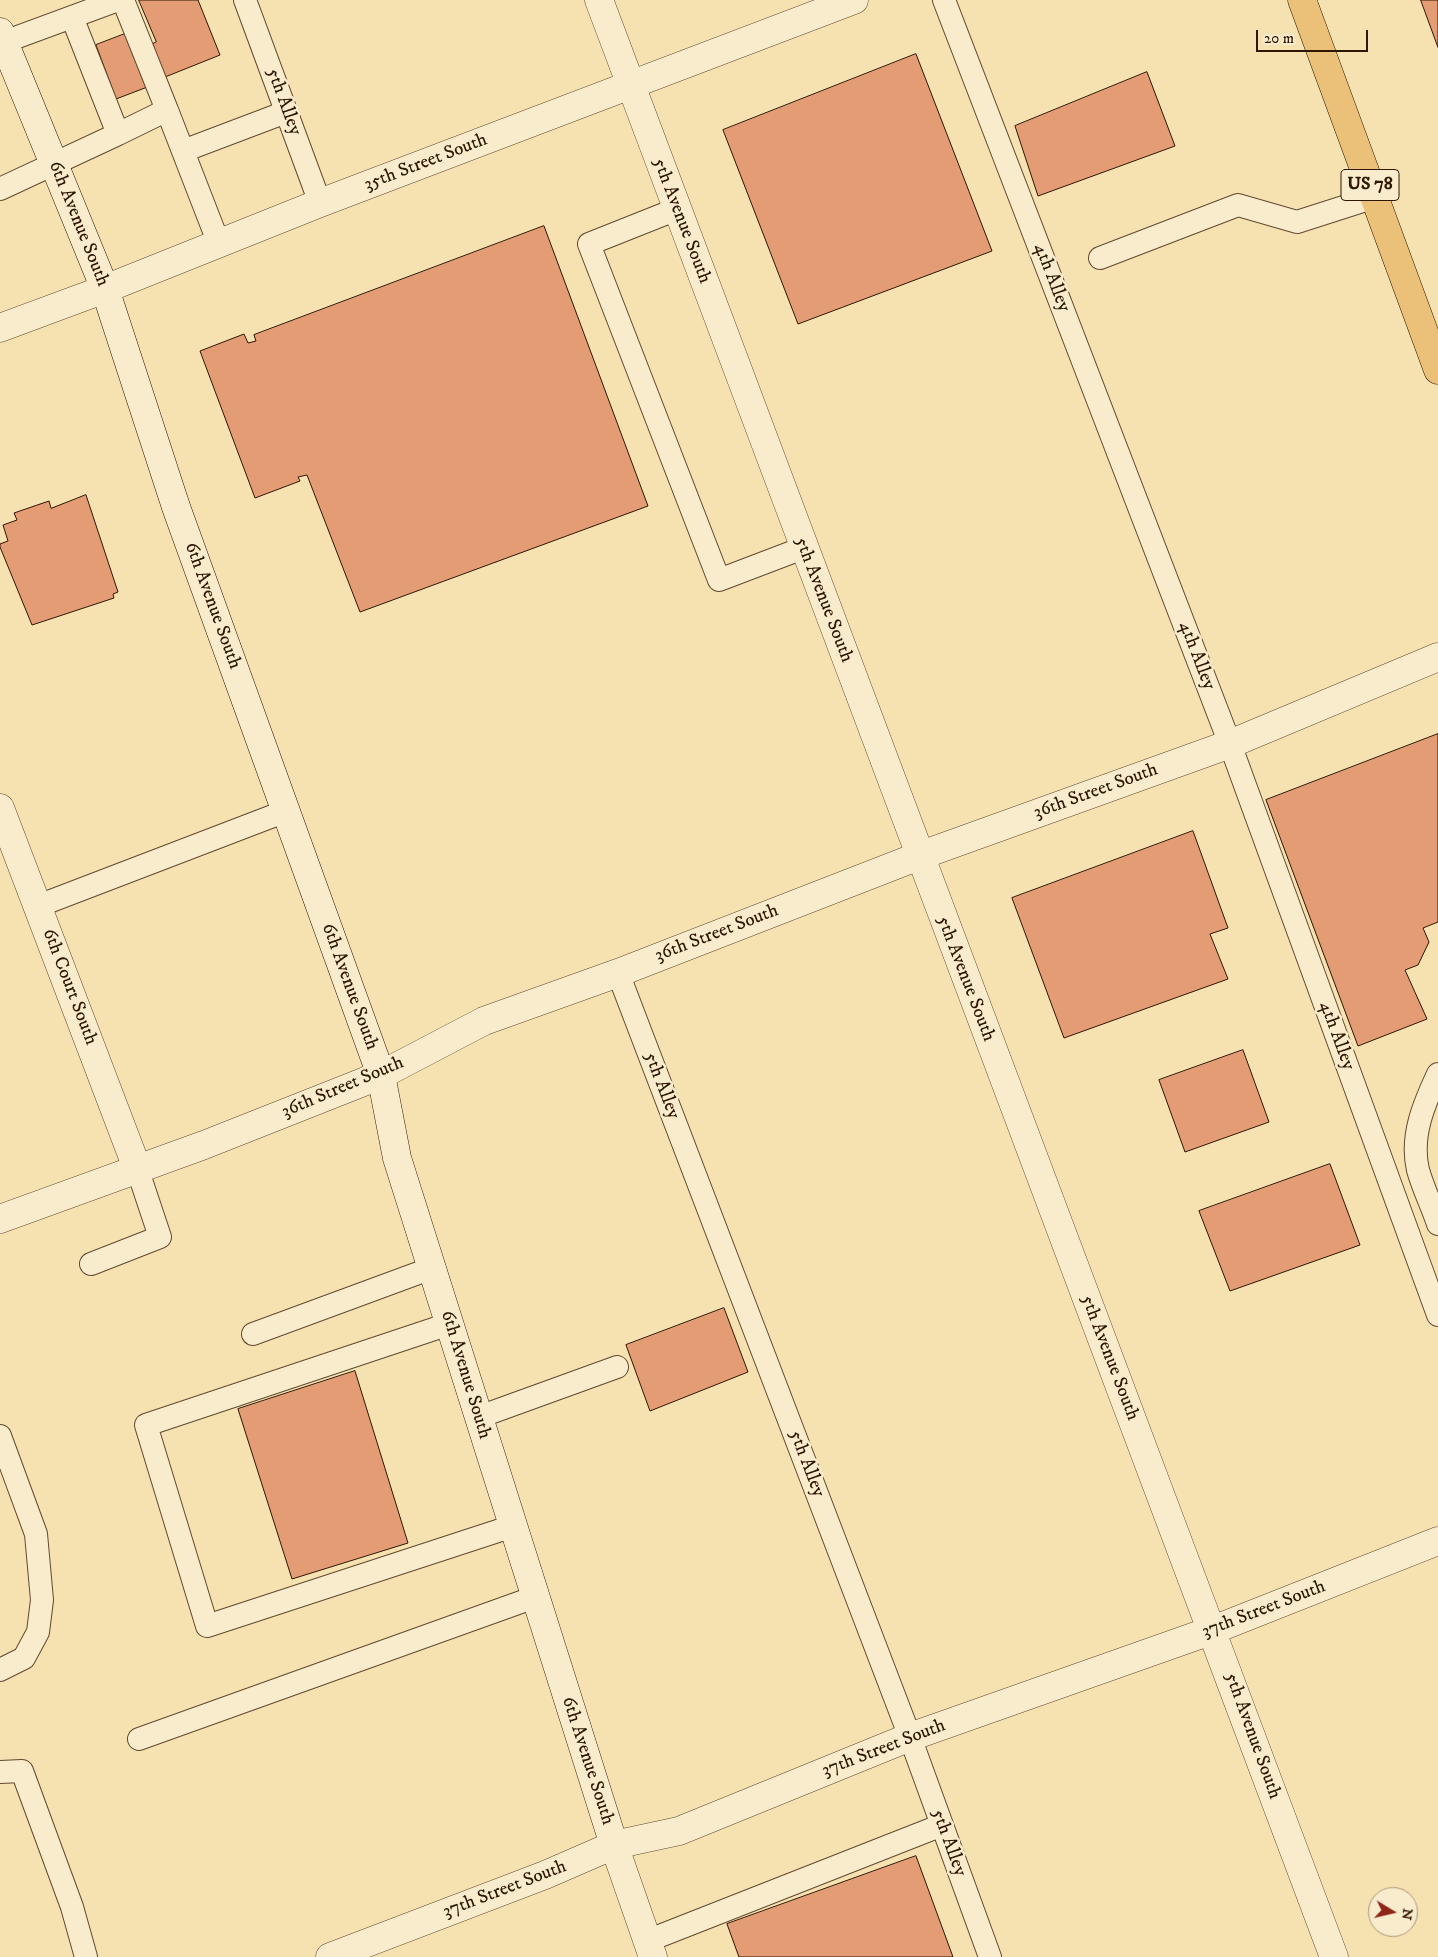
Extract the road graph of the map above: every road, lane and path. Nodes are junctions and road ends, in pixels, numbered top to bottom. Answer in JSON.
{"nodes":[{"id":1,"x":118,"y":0,"type":"edge"},
{"id":2,"x":123,"y":0,"type":"edge"},
{"id":3,"x":245,"y":0,"type":"edge"},
{"id":4,"x":599,"y":0,"type":"edge"},
{"id":5,"x":854,"y":0,"type":"edge"},
{"id":6,"x":944,"y":0,"type":"edge"},
{"id":7,"x":1302,"y":0,"type":"edge"},
{"id":8,"x":72,"y":17,"type":"junction"},
{"id":9,"x":2,"y":37,"type":"edge"},
{"id":10,"x":630,"y":84,"type":"junction"},
{"id":11,"x":167,"y":110,"type":"junction"},
{"id":12,"x":286,"y":112,"type":"junction"},
{"id":13,"x":118,"y":134,"type":"junction"},
{"id":14,"x":183,"y":151,"type":"junction"},
{"id":15,"x":53,"y":164,"type":"junction"},
{"id":16,"x":0,"y":188,"type":"edge"},
{"id":17,"x":1375,"y":197,"type":"junction"},
{"id":18,"x":320,"y":203,"type":"junction"},
{"id":19,"x":677,"y":209,"type":"junction"},
{"id":20,"x":219,"y":244,"type":"junction"},
{"id":21,"x":1100,"y":258,"type":"dead end"},
{"id":22,"x":105,"y":290,"type":"junction"},
{"id":23,"x":0,"y":328,"type":"edge"},
{"id":24,"x":1438,"y":370,"type":"edge"},
{"id":25,"x":804,"y":548,"type":"junction"},
{"id":26,"x":1438,"y":657,"type":"edge"},
{"id":27,"x":1230,"y":744,"type":"junction"},
{"id":28,"x":0,"y":808,"type":"edge"},
{"id":29,"x":286,"y":811,"type":"junction"},
{"id":30,"x":919,"y":856,"type":"junction"},
{"id":31,"x":38,"y":906,"type":"junction"},
{"id":32,"x":618,"y":973,"type":"junction"},
{"id":33,"x":1438,"y":1074,"type":"edge"},
{"id":34,"x":381,"y":1075,"type":"junction"},
{"id":35,"x":137,"y":1168,"type":"junction"},
{"id":36,"x":0,"y":1219,"type":"edge"},
{"id":37,"x":1438,"y":1224,"type":"edge"},
{"id":38,"x":91,"y":1264,"type":"dead end"},
{"id":39,"x":432,"y":1268,"type":"junction"},
{"id":40,"x":1438,"y":1315,"type":"edge"},
{"id":41,"x":449,"y":1324,"type":"junction"},
{"id":42,"x":253,"y":1334,"type":"dead end"},
{"id":43,"x":617,"y":1366,"type":"dead end"},
{"id":44,"x":479,"y":1417,"type":"junction"},
{"id":45,"x":0,"y":1436,"type":"edge"},
{"id":46,"x":513,"y":1526,"type":"junction"},
{"id":47,"x":1438,"y":1541,"type":"edge"},
{"id":48,"x":536,"y":1597,"type":"junction"},
{"id":49,"x":1213,"y":1630,"type":"junction"},
{"id":50,"x":0,"y":1670,"type":"edge"},
{"id":51,"x":910,"y":1737,"type":"junction"},
{"id":52,"x":139,"y":1739,"type":"dead end"},
{"id":53,"x":11,"y":1772,"type":"edge"},
{"id":54,"x":942,"y":1826,"type":"junction"},
{"id":55,"x":614,"y":1846,"type":"junction"},
{"id":56,"x":650,"y":1949,"type":"edge"},
{"id":57,"x":86,"y":1957,"type":"edge"},
{"id":58,"x":330,"y":1957,"type":"edge"},
{"id":59,"x":990,"y":1957,"type":"edge"},
{"id":60,"x":1334,"y":1957,"type":"edge"}],
"edges":[{"from":1,"to":8,"type":"lane"},
{"from":2,"to":11,"type":"lane"},
{"from":3,"to":12,"type":"lane","name":"5th Alley"},
{"from":4,"to":10,"type":"street","name":"5th Avenue South"},
{"from":5,"to":10,"type":"street","name":"35th Street South"},
{"from":6,"to":27,"type":"lane","name":"4th Alley"},
{"from":7,"to":17,"type":"main road","number":"US 78"},
{"from":8,"to":9,"type":"lane"},
{"from":8,"to":13,"type":"lane"},
{"from":9,"to":15,"type":"street","name":"6th Avenue South"},
{"from":10,"to":18,"type":"street","name":"35th Street South"},
{"from":10,"to":19,"type":"street","name":"5th Avenue South"},
{"from":11,"to":13,"type":"lane"},
{"from":11,"to":14,"type":"lane"},
{"from":12,"to":14,"type":"lane"},
{"from":12,"to":18,"type":"lane","name":"5th Alley"},
{"from":13,"to":15,"type":"lane"},
{"from":14,"to":20,"type":"lane"},
{"from":15,"to":16,"type":"lane"},
{"from":15,"to":22,"type":"street","name":"6th Avenue South"},
{"from":17,"to":21,"type":"lane"},
{"from":17,"to":24,"type":"main road","number":"US 78"},
{"from":18,"to":20,"type":"street","name":"35th Street South"},
{"from":19,"to":25,"type":"street","name":"5th Avenue South"},
{"from":19,"to":25,"type":"lane"},
{"from":20,"to":22,"type":"street","name":"35th Street South"},
{"from":22,"to":23,"type":"street","name":"35th Street South"},
{"from":22,"to":29,"type":"street","name":"6th Avenue South"},
{"from":25,"to":30,"type":"street","name":"5th Avenue South"},
{"from":26,"to":27,"type":"street","name":"36th Street South"},
{"from":27,"to":30,"type":"street","name":"36th Street South"},
{"from":27,"to":40,"type":"lane","name":"4th Alley"},
{"from":28,"to":31,"type":"street","name":"6th Court South"},
{"from":29,"to":31,"type":"lane"},
{"from":29,"to":34,"type":"street","name":"6th Avenue South"},
{"from":30,"to":32,"type":"street","name":"36th Street South"},
{"from":30,"to":49,"type":"street","name":"5th Avenue South"},
{"from":31,"to":35,"type":"street","name":"6th Court South"},
{"from":32,"to":34,"type":"street","name":"36th Street South"},
{"from":32,"to":51,"type":"lane","name":"5th Alley"},
{"from":33,"to":37,"type":"lane"},
{"from":34,"to":35,"type":"street","name":"36th Street South"},
{"from":34,"to":39,"type":"street","name":"6th Avenue South"},
{"from":35,"to":36,"type":"street","name":"36th Street South"},
{"from":35,"to":38,"type":"lane"},
{"from":39,"to":41,"type":"street","name":"6th Avenue South"},
{"from":39,"to":42,"type":"lane"},
{"from":41,"to":44,"type":"street","name":"6th Avenue South"},
{"from":41,"to":46,"type":"lane"},
{"from":43,"to":44,"type":"lane"},
{"from":44,"to":46,"type":"street","name":"6th Avenue South"},
{"from":45,"to":50,"type":"lane"},
{"from":46,"to":48,"type":"street","name":"6th Avenue South"},
{"from":47,"to":49,"type":"street","name":"37th Street South"},
{"from":48,"to":52,"type":"lane"},
{"from":48,"to":55,"type":"street","name":"6th Avenue South"},
{"from":49,"to":51,"type":"street","name":"37th Street South"},
{"from":49,"to":60,"type":"street","name":"5th Avenue South"},
{"from":51,"to":54,"type":"lane","name":"5th Alley"},
{"from":51,"to":55,"type":"street","name":"37th Street South"},
{"from":53,"to":57,"type":"lane"},
{"from":54,"to":56,"type":"lane"},
{"from":54,"to":59,"type":"lane","name":"5th Alley"},
{"from":55,"to":56,"type":"street","name":"6th Avenue South"},
{"from":55,"to":58,"type":"street","name":"37th Street South"}]}
